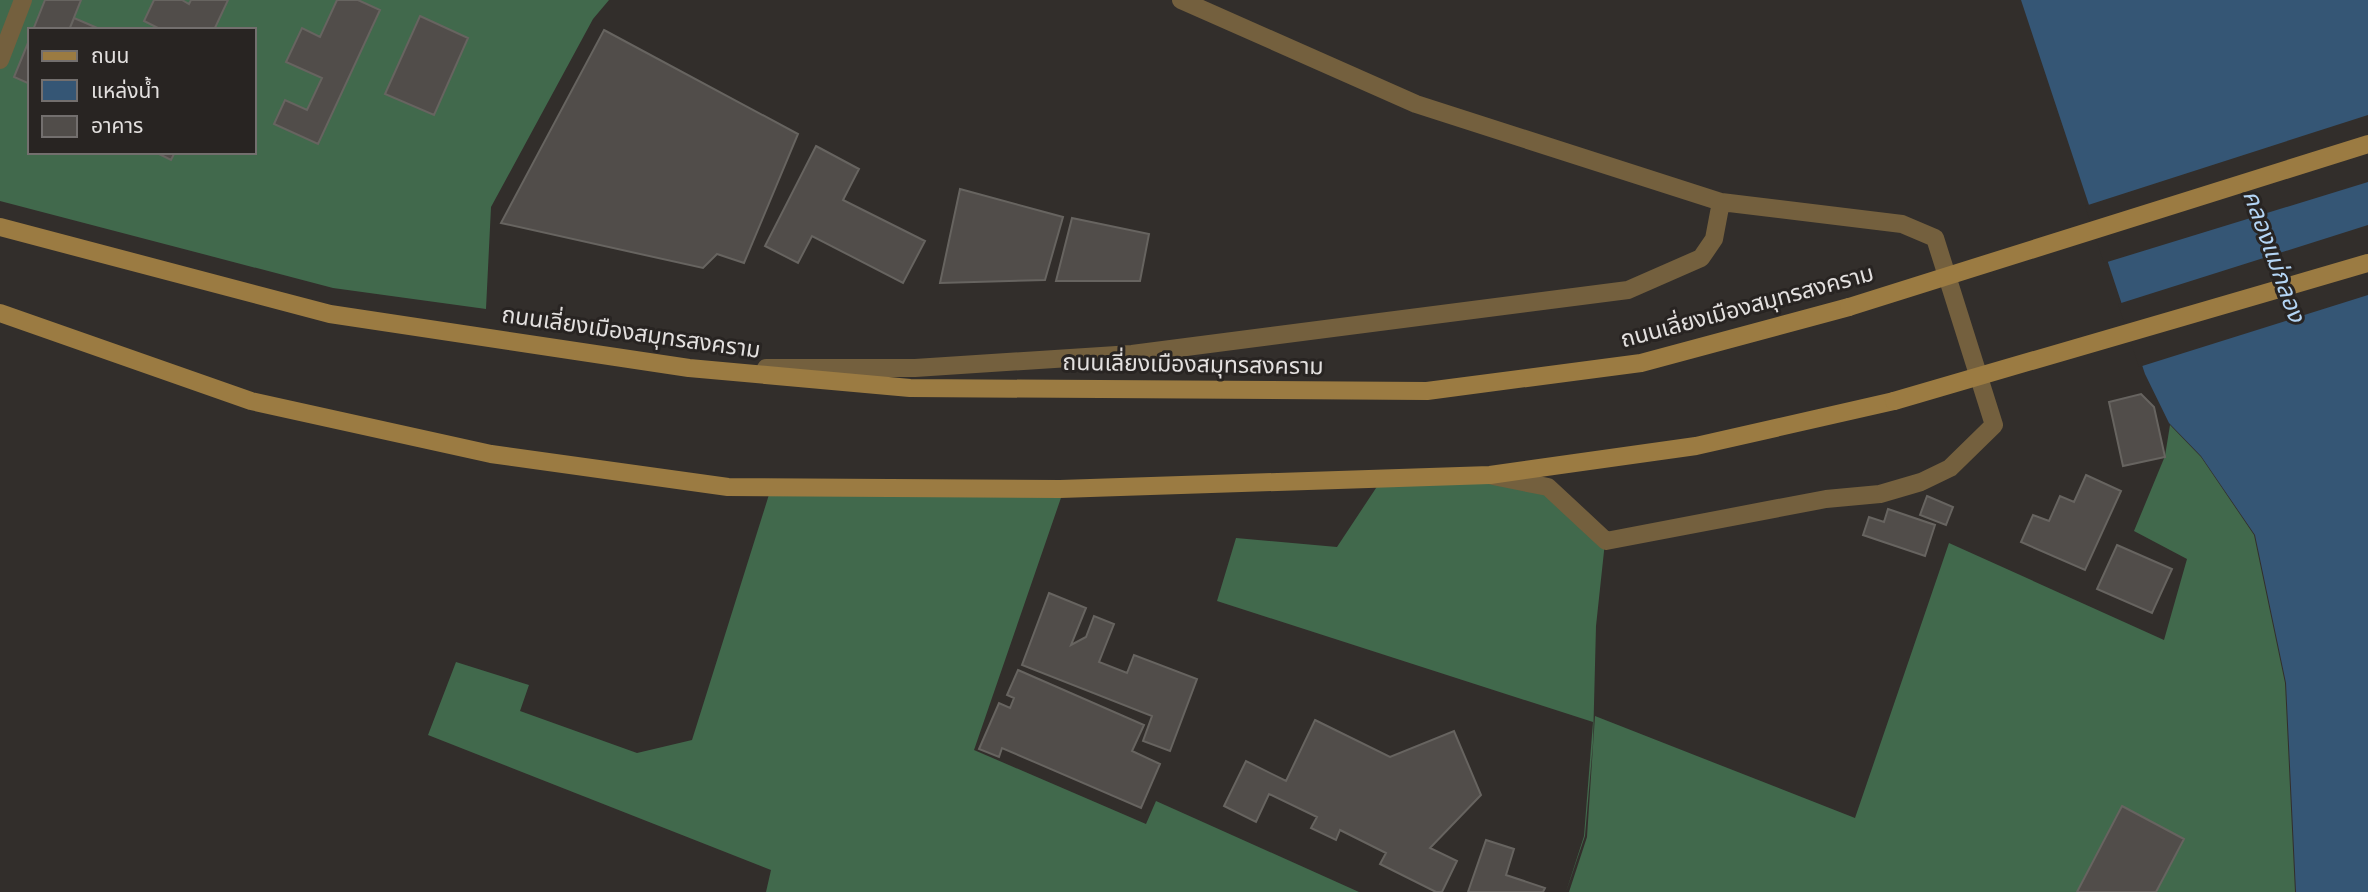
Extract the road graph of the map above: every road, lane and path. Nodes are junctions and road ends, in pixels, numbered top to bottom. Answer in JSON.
{"nodes":[{"id":1,"x":23,"y":0,"type":"edge"},
{"id":2,"x":1181,"y":0,"type":"edge"},
{"id":3,"x":0,"y":60,"type":"edge"},
{"id":4,"x":2368,"y":144,"type":"edge"},
{"id":5,"x":1721,"y":202,"type":"junction"},
{"id":6,"x":0,"y":227,"type":"edge"},
{"id":7,"x":2368,"y":263,"type":"edge"},
{"id":8,"x":0,"y":313,"type":"edge"},
{"id":9,"x":688,"y":368,"type":"junction"},
{"id":10,"x":1490,"y":475,"type":"junction"}],
"edges":[{"from":1,"to":3,"type":"lane"},
{"from":2,"to":5,"type":"lane"},
{"from":4,"to":9,"type":"main road","name":"ถนนเลี่ยงเมืองสมุทรสงคราม","bridge":true},
{"from":5,"to":9,"type":"lane"},
{"from":5,"to":10,"type":"lane"},
{"from":6,"to":9,"type":"main road","name":"ถนนเลี่ยงเมืองสมุทรสงคราม"},
{"from":7,"to":10,"type":"main road","bridge":true},
{"from":8,"to":10,"type":"main road"}]}
